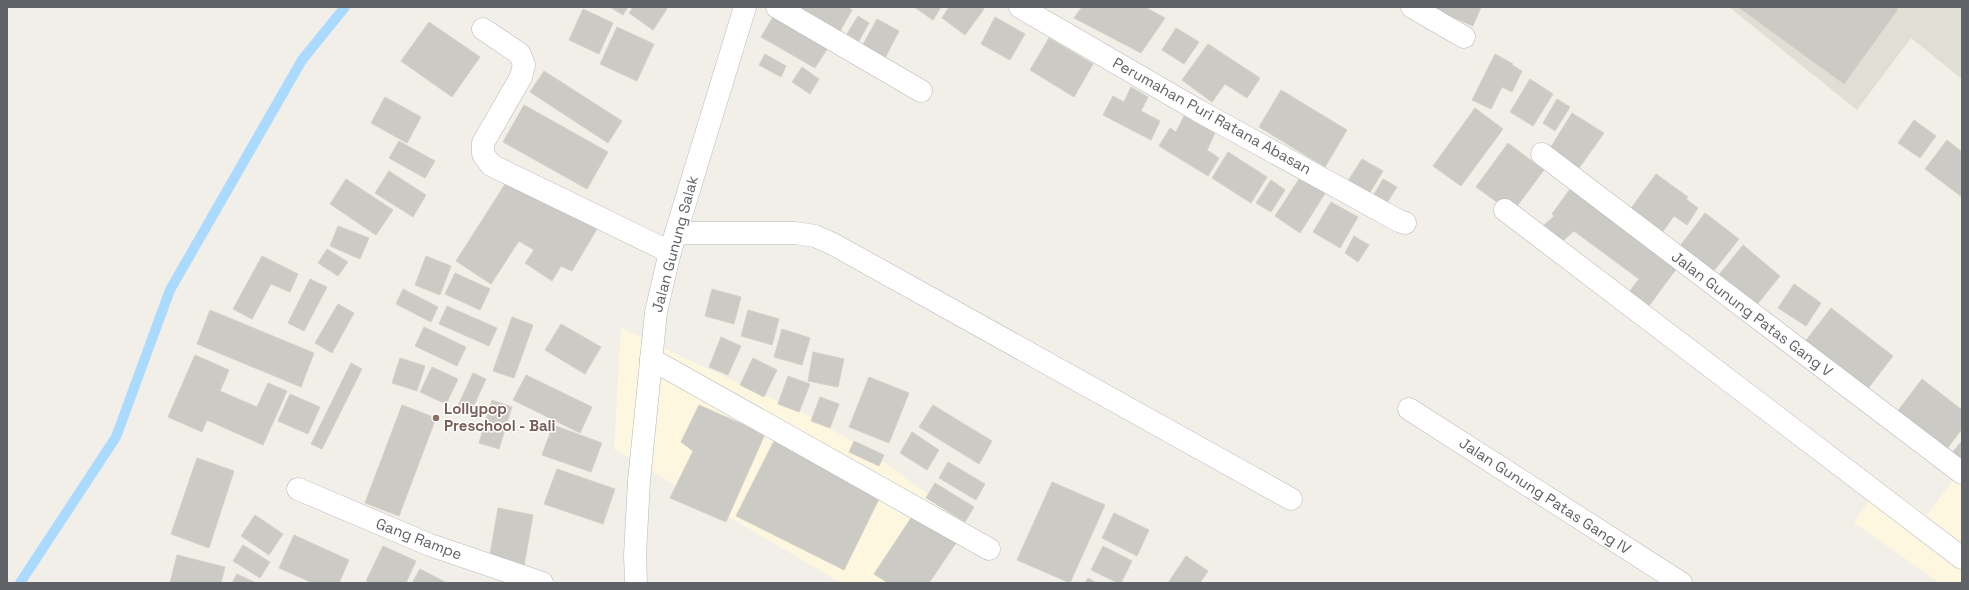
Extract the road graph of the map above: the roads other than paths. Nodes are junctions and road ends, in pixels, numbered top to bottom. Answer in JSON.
{"nodes":[{"id":1,"x":745,"y":7,"type":"edge"},
{"id":2,"x":777,"y":7,"type":"edge"},
{"id":3,"x":1020,"y":7,"type":"edge"},
{"id":4,"x":1412,"y":7,"type":"edge"},
{"id":5,"x":483,"y":28,"type":"dead end"},
{"id":6,"x":1464,"y":37,"type":"dead end"},
{"id":7,"x":921,"y":91,"type":"dead end"},
{"id":8,"x":1542,"y":154,"type":"dead end"},
{"id":9,"x":1505,"y":210,"type":"dead end"},
{"id":10,"x":1405,"y":223,"type":"dead end"},
{"id":11,"x":673,"y":243,"type":"junction"},
{"id":12,"x":651,"y":358,"type":"junction"},
{"id":13,"x":1409,"y":409,"type":"dead end"},
{"id":14,"x":1962,"y":474,"type":"edge"},
{"id":15,"x":298,"y":489,"type":"dead end"},
{"id":16,"x":1291,"y":499,"type":"dead end"},
{"id":17,"x":990,"y":549,"type":"dead end"},
{"id":18,"x":1962,"y":558,"type":"edge"},
{"id":19,"x":542,"y":583,"type":"edge"},
{"id":20,"x":636,"y":583,"type":"edge"},
{"id":21,"x":1681,"y":583,"type":"edge"}],
"edges":[{"from":1,"to":11,"type":"street","name":"Jalan Gunung Salak"},
{"from":2,"to":7,"type":"street"},
{"from":3,"to":10,"type":"street","name":"Perumahan Puri Ratana Abasan"},
{"from":4,"to":6,"type":"street"},
{"from":5,"to":11,"type":"street"},
{"from":8,"to":14,"type":"street","name":"Jalan Gunung Patas Gang V"},
{"from":9,"to":18,"type":"street"},
{"from":11,"to":12,"type":"street","name":"Jalan Gunung Salak"},
{"from":11,"to":16,"type":"street"},
{"from":12,"to":17,"type":"street"},
{"from":12,"to":20,"type":"street","name":"Jalan Gunung Salak"},
{"from":13,"to":21,"type":"street","name":"Jalan Gunung Patas Gang IV"},
{"from":15,"to":19,"type":"street","name":"Gang Rampe"}]}
